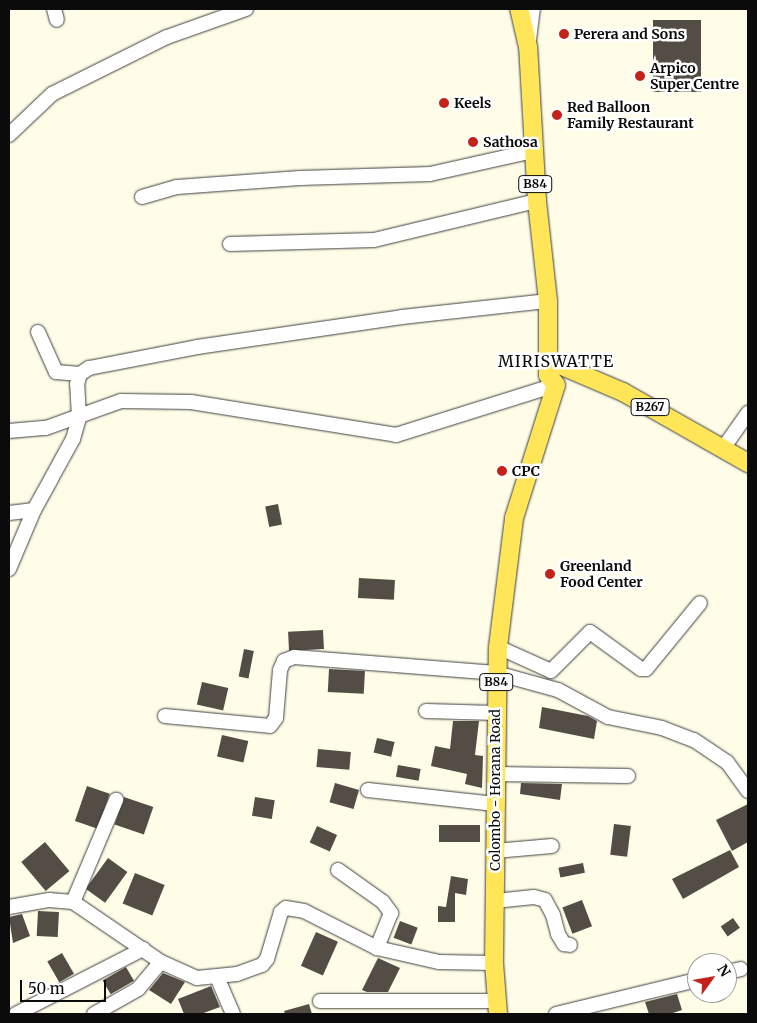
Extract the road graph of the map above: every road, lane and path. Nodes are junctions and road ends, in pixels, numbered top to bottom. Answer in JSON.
{"nodes":[{"id":1,"x":246,"y":9,"type":"edge"},
{"id":2,"x":519,"y":9,"type":"edge"},
{"id":3,"x":533,"y":9,"type":"edge"},
{"id":4,"x":528,"y":47,"type":"junction"},
{"id":5,"x":9,"y":135,"type":"edge"},
{"id":6,"x":533,"y":151,"type":"junction"},
{"id":7,"x":142,"y":197,"type":"dead end"},
{"id":8,"x":537,"y":201,"type":"junction"},
{"id":9,"x":230,"y":244,"type":"dead end"},
{"id":10,"x":548,"y":301,"type":"junction"},
{"id":11,"x":38,"y":332,"type":"dead end"},
{"id":12,"x":548,"y":360,"type":"junction"},
{"id":13,"x":80,"y":374,"type":"junction"},
{"id":14,"x":556,"y":386,"type":"junction"},
{"id":15,"x":748,"y":413,"type":"edge"},
{"id":16,"x":79,"y":418,"type":"junction"},
{"id":17,"x":9,"y":431,"type":"edge"},
{"id":18,"x":724,"y":447,"type":"junction"},
{"id":19,"x":748,"y":463,"type":"edge"},
{"id":20,"x":34,"y":510,"type":"junction"},
{"id":21,"x":9,"y":513,"type":"edge"},
{"id":22,"x":9,"y":569,"type":"edge"},
{"id":23,"x":700,"y":603,"type":"dead end"},
{"id":24,"x":498,"y":647,"type":"junction"},
{"id":25,"x":496,"y":672,"type":"junction"},
{"id":26,"x":426,"y":711,"type":"dead end"},
{"id":27,"x":496,"y":713,"type":"junction"},
{"id":28,"x":165,"y":716,"type":"dead end"},
{"id":29,"x":496,"y":774,"type":"junction"},
{"id":30,"x":628,"y":776,"type":"dead end"},
{"id":31,"x":368,"y":790,"type":"dead end"},
{"id":32,"x":748,"y":791,"type":"edge"},
{"id":33,"x":116,"y":800,"type":"dead end"},
{"id":34,"x":495,"y":804,"type":"junction"},
{"id":35,"x":552,"y":846,"type":"dead end"},
{"id":36,"x":495,"y":851,"type":"junction"},
{"id":37,"x":338,"y":870,"type":"dead end"},
{"id":38,"x":495,"y":901,"type":"junction"},
{"id":39,"x":74,"y":902,"type":"junction"},
{"id":40,"x":9,"y":907,"type":"edge"},
{"id":41,"x":570,"y":945,"type":"dead end"},
{"id":42,"x":377,"y":948,"type":"junction"},
{"id":43,"x":143,"y":949,"type":"junction"},
{"id":44,"x":161,"y":962,"type":"junction"},
{"id":45,"x":494,"y":963,"type":"junction"},
{"id":46,"x":217,"y":977,"type":"junction"},
{"id":47,"x":687,"y":982,"type":"edge"},
{"id":48,"x":320,"y":1001,"type":"dead end"},
{"id":49,"x":498,"y":1008,"type":"edge"},
{"id":50,"x":16,"y":1014,"type":"edge"},
{"id":51,"x":94,"y":1014,"type":"edge"},
{"id":52,"x":233,"y":1014,"type":"edge"},
{"id":53,"x":556,"y":1014,"type":"edge"}],
"edges":[{"from":1,"to":5,"type":"street"},
{"from":2,"to":4,"type":"main road","number":"B84"},
{"from":3,"to":4,"type":"street"},
{"from":4,"to":6,"type":"main road","number":"B84"},
{"from":6,"to":7,"type":"street"},
{"from":6,"to":8,"type":"main road","number":"B84"},
{"from":8,"to":9,"type":"street"},
{"from":8,"to":10,"type":"main road","number":"B84"},
{"from":10,"to":12,"type":"main road","number":"B84"},
{"from":10,"to":13,"type":"street"},
{"from":11,"to":13,"type":"street"},
{"from":12,"to":14,"type":"main road","number":"B84"},
{"from":12,"to":18,"type":"main road","number":"B267"},
{"from":13,"to":16,"type":"street"},
{"from":14,"to":16,"type":"street"},
{"from":14,"to":24,"type":"main road","name":"Colombo - Horana Road","number":"B84"},
{"from":15,"to":18,"type":"street"},
{"from":16,"to":17,"type":"street"},
{"from":16,"to":20,"type":"street"},
{"from":18,"to":19,"type":"main road","number":"B267"},
{"from":20,"to":21,"type":"street"},
{"from":20,"to":22,"type":"street"},
{"from":23,"to":24,"type":"street"},
{"from":24,"to":25,"type":"main road","name":"Colombo - Horana Road","number":"B84"},
{"from":25,"to":27,"type":"main road","name":"Colombo - Horana Road","number":"B84"},
{"from":25,"to":28,"type":"street"},
{"from":25,"to":32,"type":"street"},
{"from":26,"to":27,"type":"street"},
{"from":27,"to":29,"type":"main road","name":"Colombo - Horana Road","number":"B84"},
{"from":29,"to":30,"type":"street"},
{"from":29,"to":34,"type":"main road","name":"Colombo - Horana Road","number":"B84"},
{"from":31,"to":34,"type":"street"},
{"from":33,"to":39,"type":"street"},
{"from":34,"to":36,"type":"main road","name":"Colombo - Horana Road","number":"B84"},
{"from":35,"to":36,"type":"street"},
{"from":36,"to":38,"type":"main road","name":"Colombo - Horana Road","number":"B84"},
{"from":37,"to":42,"type":"street"},
{"from":38,"to":41,"type":"street"},
{"from":38,"to":45,"type":"main road","name":"Colombo - Horana Road","number":"B84"},
{"from":39,"to":40,"type":"street"},
{"from":39,"to":43,"type":"street"},
{"from":42,"to":45,"type":"street"},
{"from":42,"to":46,"type":"street"},
{"from":43,"to":44,"type":"street"},
{"from":43,"to":50,"type":"street"},
{"from":44,"to":46,"type":"street"},
{"from":44,"to":51,"type":"street"},
{"from":45,"to":49,"type":"main road","name":"Colombo - Horana Road","number":"B84"},
{"from":46,"to":52,"type":"street"},
{"from":47,"to":53,"type":"street"},
{"from":48,"to":49,"type":"street"}]}
